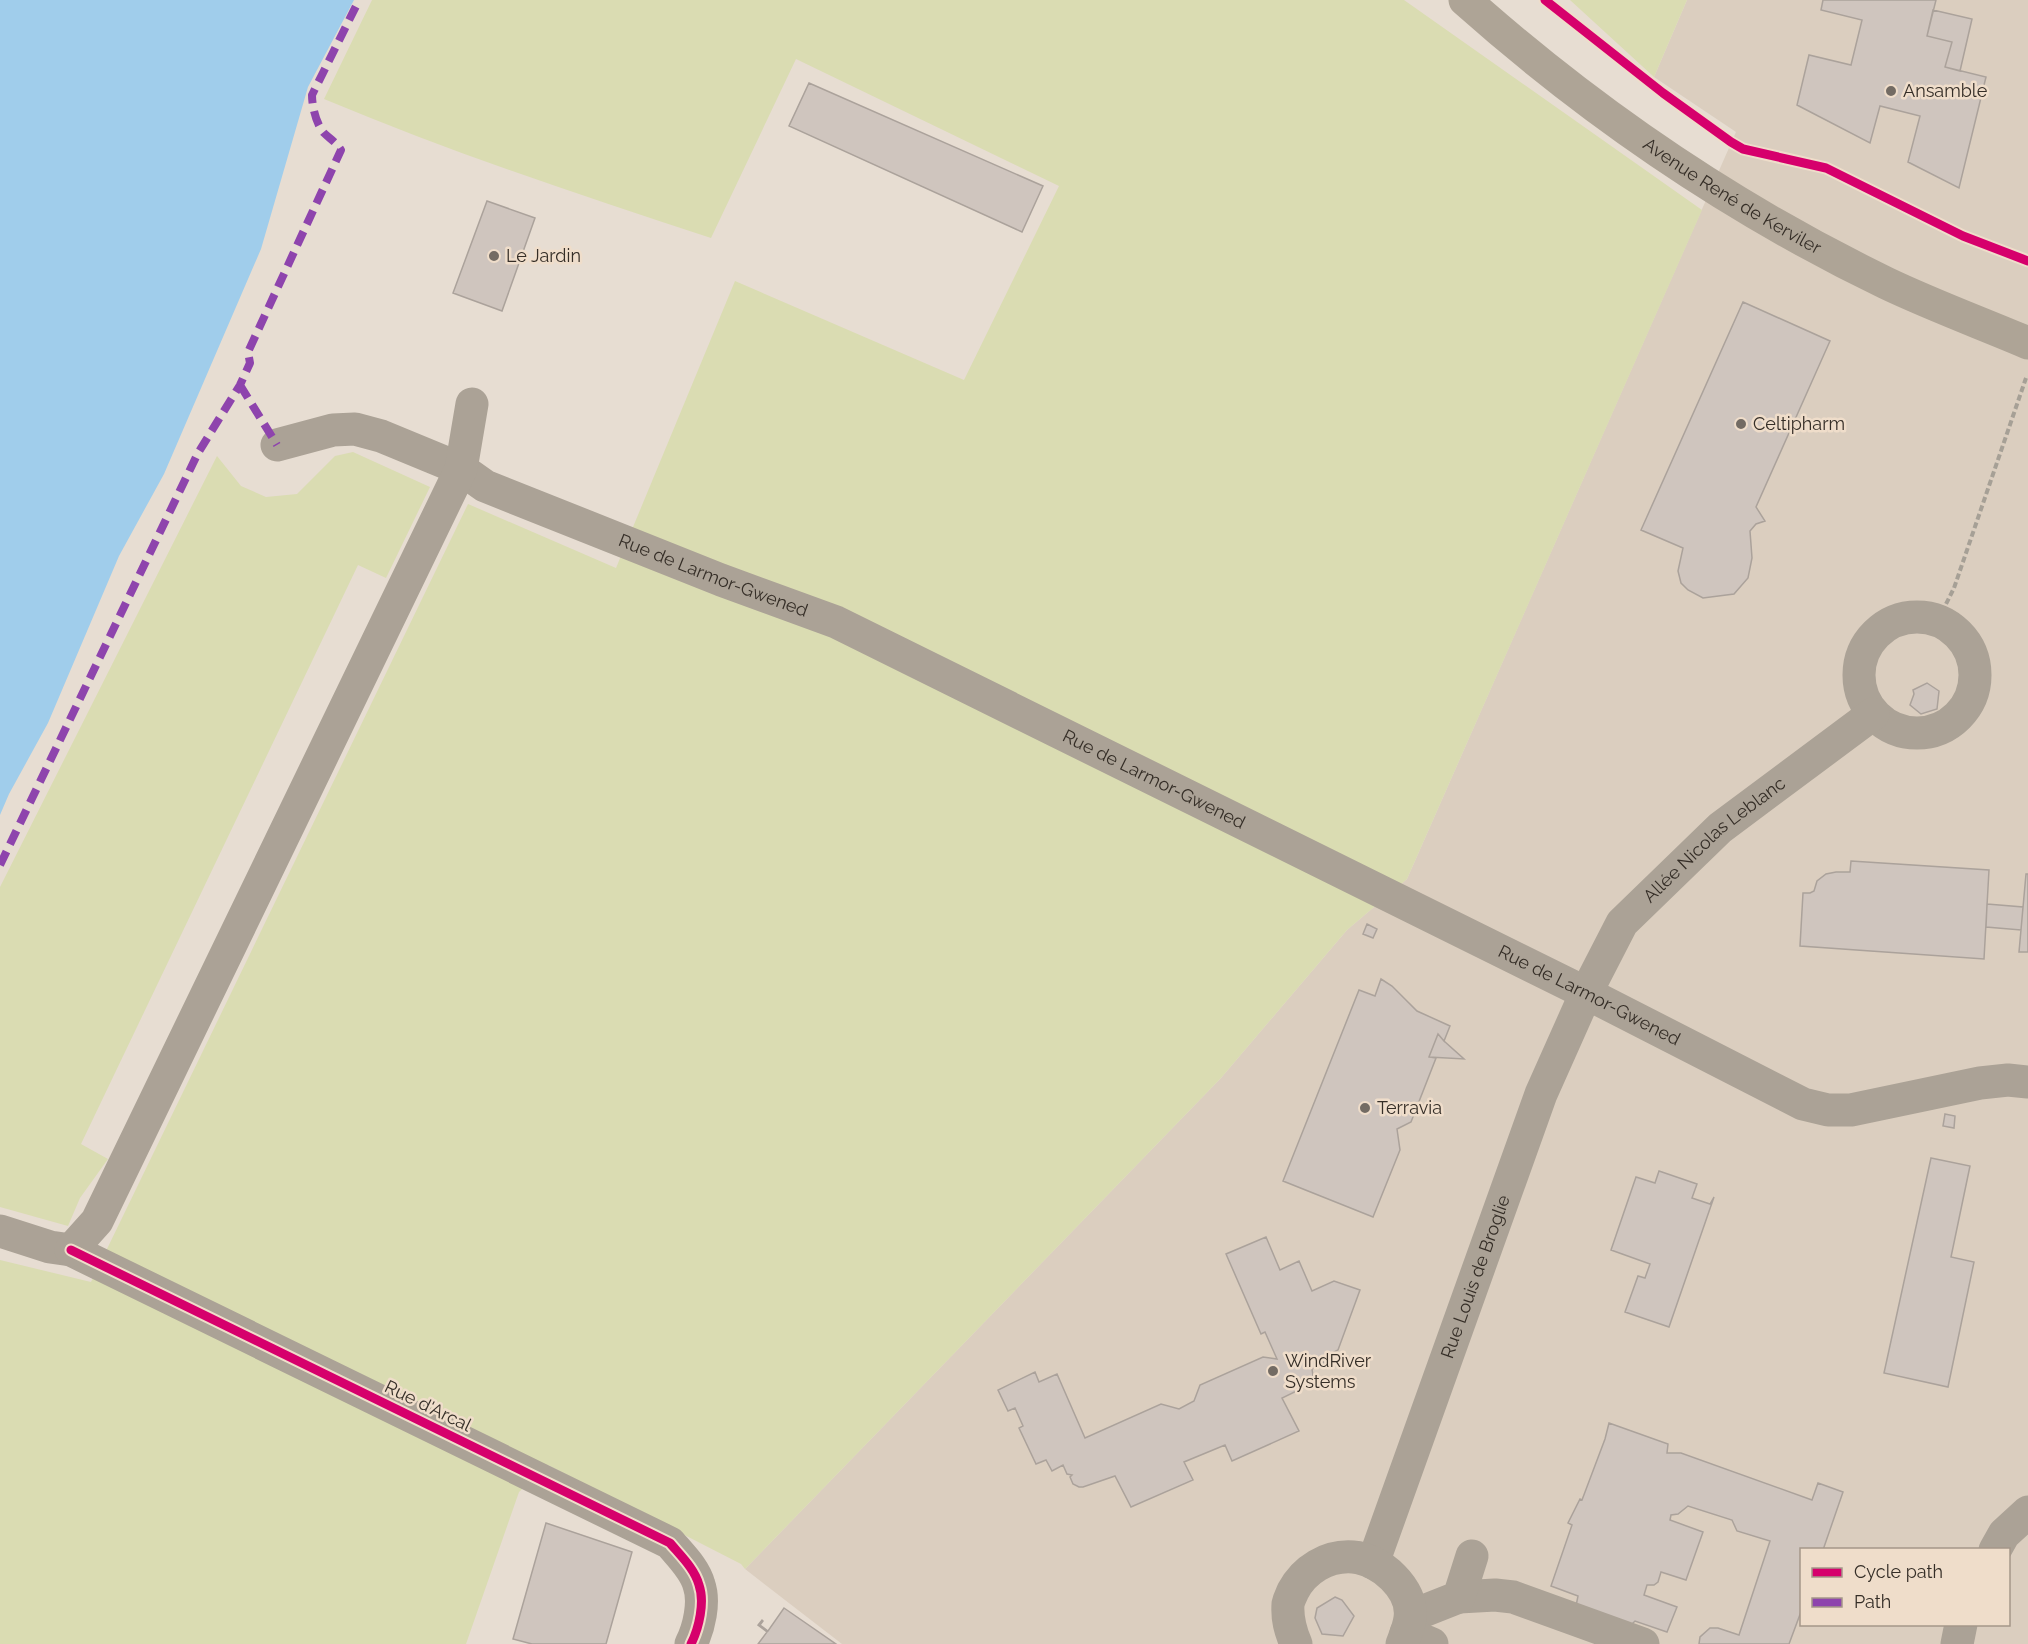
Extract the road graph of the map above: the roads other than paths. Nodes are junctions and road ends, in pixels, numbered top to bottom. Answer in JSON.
{"nodes":[{"id":1,"x":1466,"y":0,"type":"edge"},
{"id":2,"x":2028,"y":343,"type":"edge"},
{"id":3,"x":472,"y":404,"type":"dead end"},
{"id":4,"x":277,"y":445,"type":"dead end"},
{"id":5,"x":461,"y":469,"type":"junction"},
{"id":6,"x":1874,"y":714,"type":"junction"},
{"id":7,"x":1586,"y":993,"type":"junction"},
{"id":8,"x":2028,"y":1082,"type":"edge"},
{"id":9,"x":0,"y":1231,"type":"edge"},
{"id":10,"x":71,"y":1250,"type":"junction"},
{"id":11,"x":2028,"y":1512,"type":"edge"},
{"id":12,"x":1996,"y":1548,"type":"edge"},
{"id":13,"x":1472,"y":1556,"type":"dead end"},
{"id":14,"x":1373,"y":1563,"type":"junction"},
{"id":15,"x":1460,"y":1598,"type":"junction"},
{"id":16,"x":1961,"y":1626,"type":"edge"},
{"id":17,"x":1413,"y":1634,"type":"edge"},
{"id":18,"x":692,"y":1644,"type":"edge"},
{"id":19,"x":1296,"y":1644,"type":"edge"},
{"id":20,"x":1643,"y":1644,"type":"edge"},
{"id":21,"x":1957,"y":1644,"type":"edge"}],
"edges":[{"from":1,"to":2,"type":"main road","name":"Avenue René de Kerviler"},
{"from":3,"to":5,"type":"street"},
{"from":4,"to":5,"type":"street","name":"Rue de Larmor-Gwened"},
{"from":5,"to":7,"type":"street","name":"Rue de Larmor-Gwened"},
{"from":5,"to":10,"type":"street"},
{"from":6,"to":6,"type":"street"},
{"from":6,"to":7,"type":"street","name":"Allée Nicolas Leblanc"},
{"from":7,"to":8,"type":"street","name":"Rue de Larmor-Gwened"},
{"from":7,"to":14,"type":"street","name":"Rue Louis de Broglie"},
{"from":9,"to":10,"type":"street","name":"Rue d'Arcal"},
{"from":10,"to":18,"type":"street","name":"Rue d'Arcal"},
{"from":11,"to":12,"type":"street"},
{"from":13,"to":15,"type":"street"},
{"from":14,"to":17,"type":"street"},
{"from":14,"to":19,"type":"street"},
{"from":15,"to":17,"type":"street"},
{"from":15,"to":20,"type":"street"},
{"from":16,"to":21,"type":"street"}]}
